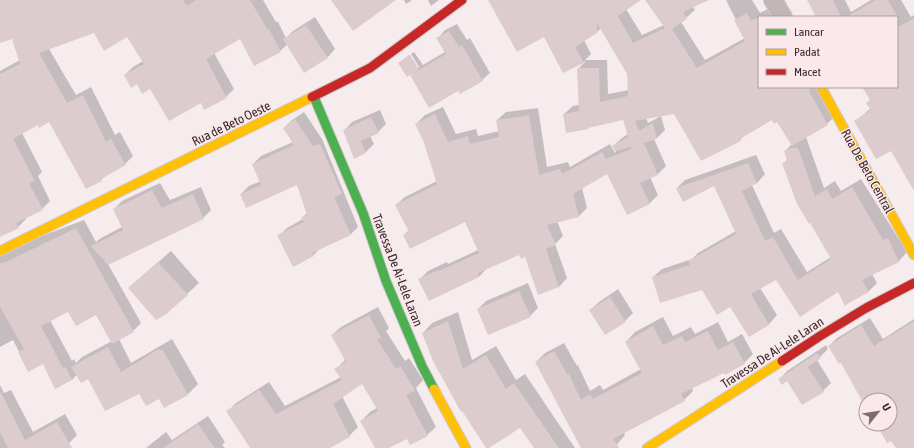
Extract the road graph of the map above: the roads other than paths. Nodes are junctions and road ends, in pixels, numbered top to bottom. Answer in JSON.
{"nodes":[{"id":1,"x":462,"y":0,"type":"edge"},
{"id":2,"x":773,"y":0,"type":"edge"},
{"id":3,"x":782,"y":16,"type":"edge"},
{"id":4,"x":822,"y":88,"type":"edge"},
{"id":5,"x":314,"y":97,"type":"junction"},
{"id":6,"x":0,"y":251,"type":"edge"},
{"id":7,"x":914,"y":255,"type":"edge"},
{"id":8,"x":914,"y":284,"type":"edge"},
{"id":9,"x":466,"y":448,"type":"edge"},
{"id":10,"x":647,"y":448,"type":"edge"}],
"edges":[{"from":1,"to":5,"type":"street","name":"Rua de Beto Oeste"},
{"from":2,"to":3,"type":"street"},
{"from":4,"to":7,"type":"street","name":"Rua De Beto Central"},
{"from":5,"to":6,"type":"street","name":"Rua de Beto Oeste"},
{"from":5,"to":9,"type":"street","name":"Travessa De Ai-Lele Laran"},
{"from":8,"to":10,"type":"street","name":"Travessa De Ai-Lele Laran"}]}
